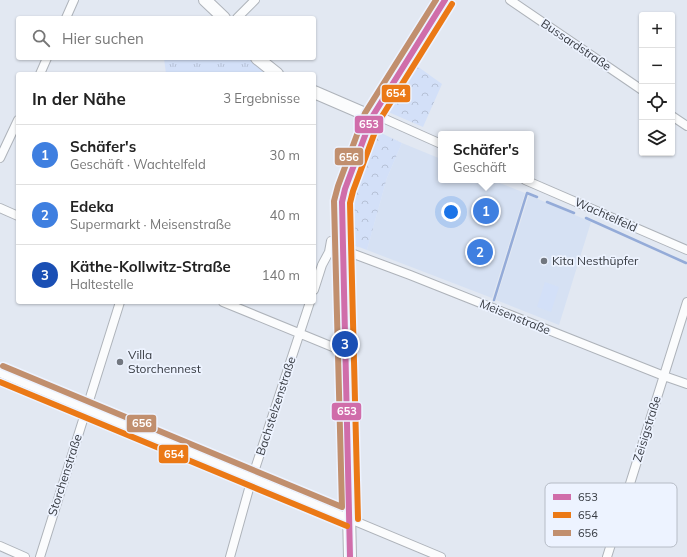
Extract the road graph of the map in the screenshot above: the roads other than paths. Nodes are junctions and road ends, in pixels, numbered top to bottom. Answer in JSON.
{"nodes":[{"id":1,"x":74,"y":0,"type":"edge"},
{"id":2,"x":205,"y":0,"type":"edge"},
{"id":3,"x":255,"y":0,"type":"edge"},
{"id":4,"x":446,"y":0,"type":"edge"},
{"id":5,"x":510,"y":0,"type":"edge"},
{"id":6,"x":67,"y":16,"type":"edge"},
{"id":7,"x":222,"y":16,"type":"edge"},
{"id":8,"x":239,"y":16,"type":"edge"},
{"id":9,"x":46,"y":60,"type":"edge"},
{"id":10,"x":260,"y":60,"type":"edge"},
{"id":11,"x":41,"y":72,"type":"edge"},
{"id":12,"x":275,"y":72,"type":"edge"},
{"id":13,"x":639,"y":88,"type":"edge"},
{"id":14,"x":316,"y":93,"type":"edge"},
{"id":15,"x":372,"y":117,"type":"junction"},
{"id":16,"x":675,"y":118,"type":"edge"},
{"id":17,"x":16,"y":124,"type":"edge"},
{"id":18,"x":687,"y":126,"type":"edge"},
{"id":19,"x":438,"y":143,"type":"edge"},
{"id":20,"x":0,"y":158,"type":"edge"},
{"id":21,"x":532,"y":183,"type":"edge"},
{"id":22,"x":0,"y":208,"type":"edge"},
{"id":23,"x":16,"y":215,"type":"edge"},
{"id":24,"x":331,"y":241,"type":"dead end"},
{"id":25,"x":343,"y":250,"type":"junction"},
{"id":26,"x":687,"y":250,"type":"edge"},
{"id":27,"x":316,"y":284,"type":"edge"},
{"id":28,"x":687,"y":302,"type":"edge"},
{"id":29,"x":119,"y":304,"type":"edge"},
{"id":30,"x":228,"y":304,"type":"edge"},
{"id":31,"x":309,"y":304,"type":"edge"},
{"id":32,"x":300,"y":334,"type":"junction"},
{"id":33,"x":345,"y":352,"type":"junction"},
{"id":34,"x":0,"y":372,"type":"edge"},
{"id":35,"x":664,"y":376,"type":"junction"},
{"id":36,"x":687,"y":384,"type":"edge"},
{"id":37,"x":86,"y":409,"type":"junction"},
{"id":38,"x":252,"y":478,"type":"junction"},
{"id":39,"x":630,"y":483,"type":"edge"},
{"id":40,"x":350,"y":519,"type":"junction"},
{"id":41,"x":0,"y":546,"type":"edge"},
{"id":42,"x":610,"y":547,"type":"edge"},
{"id":43,"x":25,"y":557,"type":"edge"},
{"id":44,"x":40,"y":557,"type":"edge"},
{"id":45,"x":230,"y":557,"type":"edge"},
{"id":46,"x":350,"y":557,"type":"edge"},
{"id":47,"x":440,"y":557,"type":"edge"},
{"id":48,"x":607,"y":557,"type":"edge"}],
"edges":[{"from":1,"to":6,"type":"street"},
{"from":2,"to":7,"type":"street"},
{"from":3,"to":8,"type":"street"},
{"from":4,"to":15,"type":"street"},
{"from":5,"to":13,"type":"street","name":"Bussardstraße"},
{"from":9,"to":11,"type":"street"},
{"from":10,"to":12,"type":"street"},
{"from":14,"to":15,"type":"street"},
{"from":15,"to":19,"type":"street"},
{"from":15,"to":25,"type":"street"},
{"from":16,"to":18,"type":"street"},
{"from":17,"to":20,"type":"street"},
{"from":21,"to":26,"type":"street","name":"Wachtelfeld"},
{"from":22,"to":23,"type":"street"},
{"from":24,"to":27,"type":"street"},
{"from":25,"to":33,"type":"street"},
{"from":25,"to":35,"type":"street","name":"Meisenstraße"},
{"from":28,"to":35,"type":"street","name":"Zeisigstraße"},
{"from":29,"to":37,"type":"street","name":"Storchenstraße"},
{"from":30,"to":32,"type":"street"},
{"from":31,"to":32,"type":"street","name":"Bachstelzenstraße"},
{"from":32,"to":33,"type":"street"},
{"from":32,"to":38,"type":"street","name":"Bachstelzenstraße"},
{"from":33,"to":40,"type":"street"},
{"from":34,"to":37,"type":"street"},
{"from":35,"to":36,"type":"street","name":"Meisenstraße"},
{"from":35,"to":39,"type":"street","name":"Zeisigstraße"},
{"from":37,"to":38,"type":"street"},
{"from":37,"to":44,"type":"street","name":"Storchenstraße"},
{"from":38,"to":40,"type":"street"},
{"from":38,"to":45,"type":"street","name":"Bachstelzenstraße"},
{"from":40,"to":46,"type":"street"},
{"from":40,"to":47,"type":"street"},
{"from":41,"to":43,"type":"street"},
{"from":42,"to":48,"type":"street","name":"Zeisigstraße"}]}
